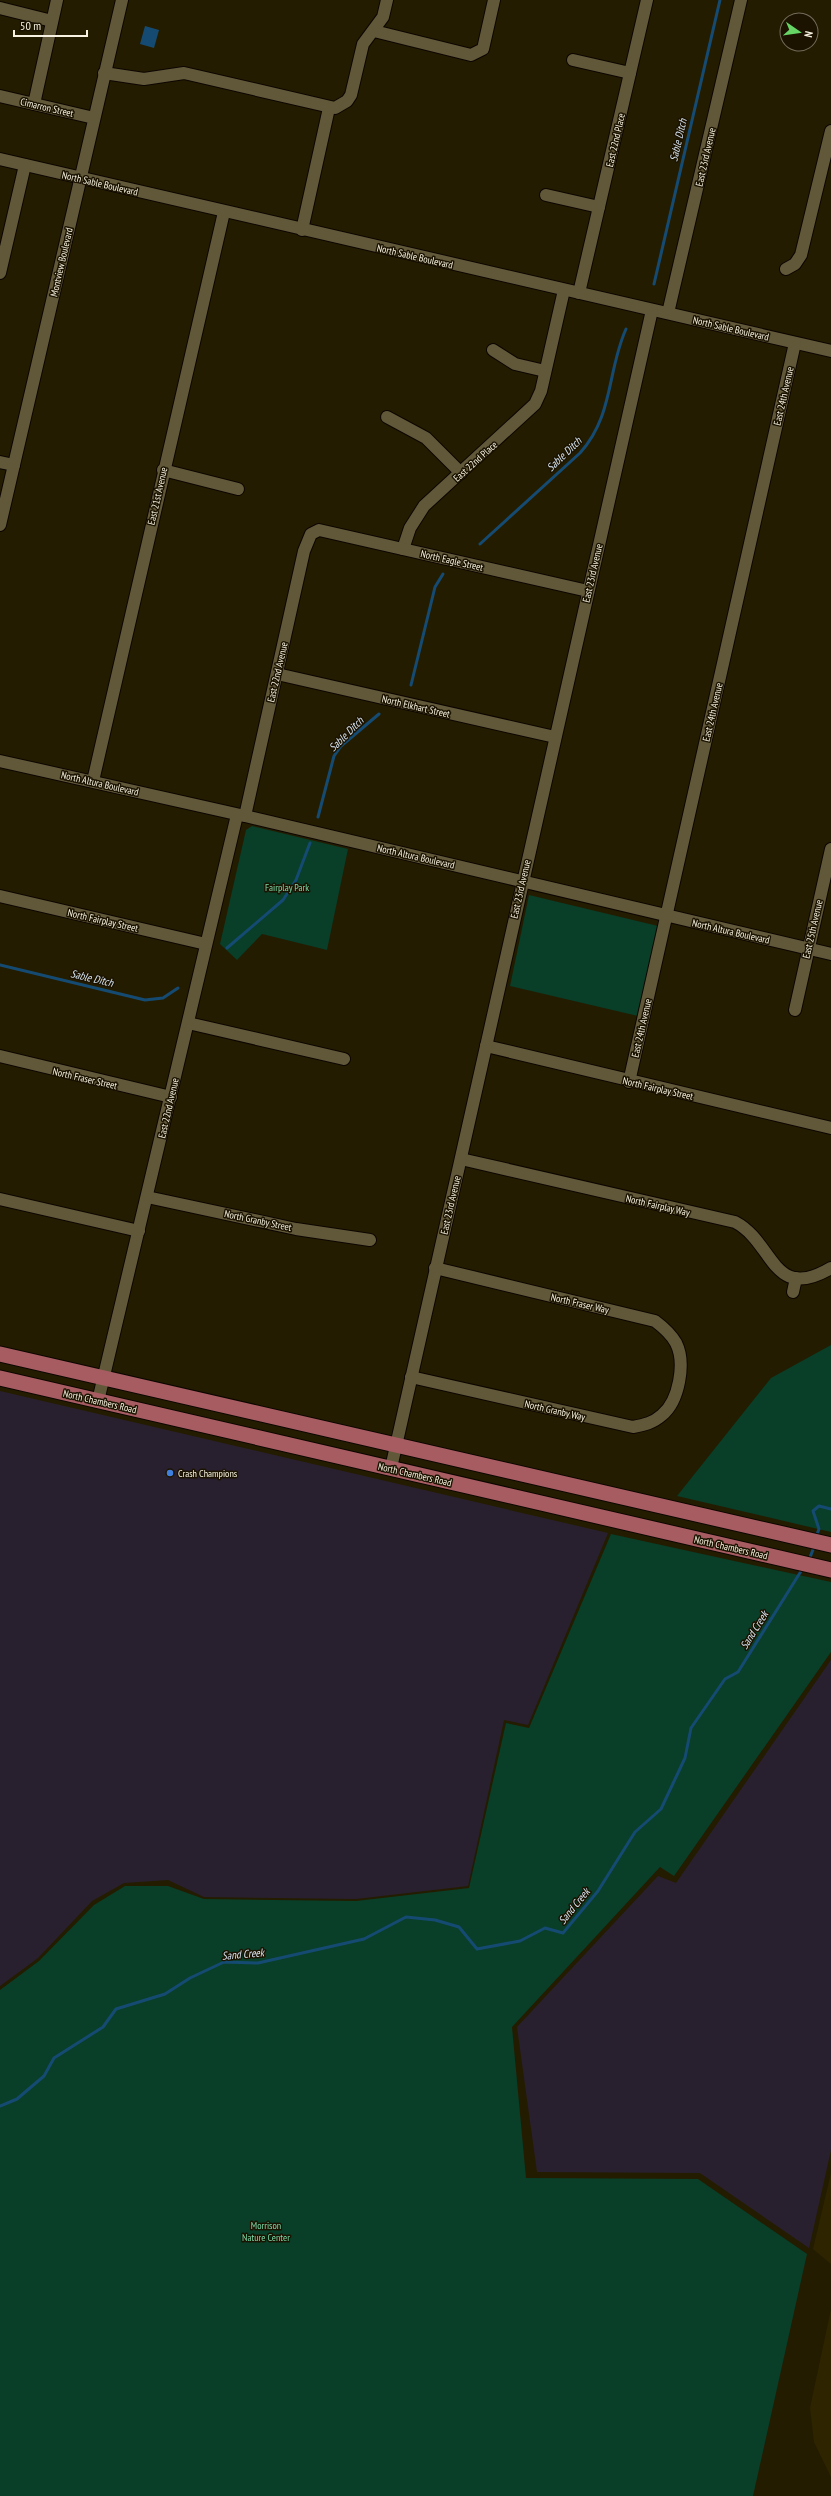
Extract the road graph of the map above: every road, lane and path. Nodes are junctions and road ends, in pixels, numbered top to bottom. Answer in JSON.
{"nodes":[{"id":1,"x":57,"y":0,"type":"edge"},
{"id":2,"x":122,"y":0,"type":"edge"},
{"id":3,"x":387,"y":0,"type":"edge"},
{"id":4,"x":494,"y":0,"type":"edge"},
{"id":5,"x":647,"y":0,"type":"edge"},
{"id":6,"x":741,"y":0,"type":"edge"},
{"id":7,"x":0,"y":8,"type":"edge"},
{"id":8,"x":52,"y":21,"type":"junction"},
{"id":9,"x":374,"y":31,"type":"junction"},
{"id":10,"x":573,"y":60,"type":"dead end"},
{"id":11,"x":104,"y":74,"type":"junction"},
{"id":12,"x":630,"y":74,"type":"junction"},
{"id":13,"x":0,"y":96,"type":"edge"},
{"id":14,"x":34,"y":104,"type":"junction"},
{"id":15,"x":328,"y":108,"type":"junction"},
{"id":16,"x":94,"y":118,"type":"junction"},
{"id":17,"x":831,"y":131,"type":"edge"},
{"id":18,"x":0,"y":159,"type":"edge"},
{"id":19,"x":24,"y":165,"type":"junction"},
{"id":20,"x":80,"y":178,"type":"junction"},
{"id":21,"x":546,"y":195,"type":"dead end"},
{"id":22,"x":599,"y":207,"type":"junction"},
{"id":23,"x":224,"y":212,"type":"junction"},
{"id":24,"x":6,"y":221,"type":"edge"},
{"id":25,"x":302,"y":230,"type":"junction"},
{"id":26,"x":786,"y":269,"type":"dead end"},
{"id":27,"x":0,"y":273,"type":"edge"},
{"id":28,"x":564,"y":290,"type":"junction"},
{"id":29,"x":578,"y":293,"type":"junction"},
{"id":30,"x":652,"y":310,"type":"junction"},
{"id":31,"x":668,"y":313,"type":"junction"},
{"id":32,"x":795,"y":343,"type":"junction"},
{"id":33,"x":493,"y":350,"type":"dead end"},
{"id":34,"x":831,"y":351,"type":"edge"},
{"id":35,"x":545,"y":371,"type":"junction"},
{"id":36,"x":387,"y":417,"type":"dead end"},
{"id":37,"x":0,"y":462,"type":"edge"},
{"id":38,"x":14,"y":465,"type":"junction"},
{"id":39,"x":163,"y":470,"type":"junction"},
{"id":40,"x":461,"y":473,"type":"junction"},
{"id":41,"x":238,"y":489,"type":"dead end"},
{"id":42,"x":0,"y":525,"type":"edge"},
{"id":43,"x":316,"y":531,"type":"joint"},
{"id":44,"x":402,"y":549,"type":"junction"},
{"id":45,"x":588,"y":591,"type":"junction"},
{"id":46,"x":277,"y":674,"type":"junction"},
{"id":47,"x":555,"y":737,"type":"junction"},
{"id":48,"x":0,"y":760,"type":"edge"},
{"id":49,"x":93,"y":781,"type":"junction"},
{"id":50,"x":241,"y":815,"type":"junction"},
{"id":51,"x":831,"y":849,"type":"edge"},
{"id":52,"x":522,"y":881,"type":"junction"},
{"id":53,"x":0,"y":896,"type":"edge"},
{"id":54,"x":666,"y":916,"type":"junction"},
{"id":55,"x":206,"y":944,"type":"junction"},
{"id":56,"x":807,"y":948,"type":"junction"},
{"id":57,"x":831,"y":954,"type":"edge"},
{"id":58,"x":795,"y":1010,"type":"dead end"},
{"id":59,"x":188,"y":1024,"type":"junction"},
{"id":60,"x":486,"y":1046,"type":"junction"},
{"id":61,"x":0,"y":1056,"type":"edge"},
{"id":62,"x":344,"y":1059,"type":"dead end"},
{"id":63,"x":629,"y":1082,"type":"junction"},
{"id":64,"x":171,"y":1097,"type":"junction"},
{"id":65,"x":831,"y":1128,"type":"edge"},
{"id":66,"x":461,"y":1159,"type":"junction"},
{"id":67,"x":147,"y":1197,"type":"junction"},
{"id":68,"x":0,"y":1199,"type":"edge"},
{"id":69,"x":139,"y":1231,"type":"junction"},
{"id":70,"x":370,"y":1240,"type":"dead end"},
{"id":71,"x":435,"y":1268,"type":"junction"},
{"id":72,"x":831,"y":1268,"type":"edge"},
{"id":73,"x":796,"y":1278,"type":"junction"},
{"id":74,"x":793,"y":1292,"type":"dead end"},
{"id":75,"x":0,"y":1354,"type":"edge"},
{"id":76,"x":104,"y":1377,"type":"junction"},
{"id":77,"x":411,"y":1377,"type":"junction"},
{"id":78,"x":0,"y":1378,"type":"edge"},
{"id":79,"x":678,"y":1383,"type":"joint"},
{"id":80,"x":98,"y":1400,"type":"junction"},
{"id":81,"x":396,"y":1445,"type":"junction"},
{"id":82,"x":391,"y":1468,"type":"junction"},
{"id":83,"x":831,"y":1545,"type":"edge"},
{"id":84,"x":831,"y":1570,"type":"edge"}],
"edges":[{"from":1,"to":8,"type":"street"},
{"from":2,"to":11,"type":"street","name":"Montview Boulevard"},
{"from":3,"to":9,"type":"street"},
{"from":4,"to":9,"type":"street"},
{"from":5,"to":12,"type":"street","name":"East 22nd Place"},
{"from":6,"to":31,"type":"street","name":"East 23rd Avenue"},
{"from":7,"to":8,"type":"street"},
{"from":8,"to":14,"type":"street"},
{"from":9,"to":15,"type":"street"},
{"from":10,"to":12,"type":"street"},
{"from":11,"to":15,"type":"street"},
{"from":11,"to":16,"type":"street","name":"Montview Boulevard"},
{"from":12,"to":22,"type":"street","name":"East 22nd Place"},
{"from":13,"to":14,"type":"street","name":"Cimarron Street"},
{"from":14,"to":16,"type":"street","name":"Cimarron Street"},
{"from":15,"to":25,"type":"street"},
{"from":16,"to":20,"type":"street","name":"Montview Boulevard"},
{"from":17,"to":26,"type":"street"},
{"from":18,"to":19,"type":"street","name":"North Sable Boulevard"},
{"from":19,"to":20,"type":"street","name":"North Sable Boulevard"},
{"from":19,"to":24,"type":"street"},
{"from":20,"to":23,"type":"street","name":"North Sable Boulevard"},
{"from":20,"to":38,"type":"street","name":"Montview Boulevard"},
{"from":21,"to":22,"type":"street"},
{"from":22,"to":29,"type":"street","name":"East 22nd Place"},
{"from":23,"to":25,"type":"street","name":"North Sable Boulevard"},
{"from":23,"to":39,"type":"street","name":"East 21st Avenue"},
{"from":24,"to":27,"type":"street"},
{"from":25,"to":28,"type":"street","name":"North Sable Boulevard"},
{"from":28,"to":29,"type":"street","name":"North Sable Boulevard"},
{"from":28,"to":35,"type":"street","name":"East 22nd Place"},
{"from":29,"to":30,"type":"street","name":"North Sable Boulevard"},
{"from":30,"to":31,"type":"street","name":"North Sable Boulevard"},
{"from":30,"to":45,"type":"street","name":"East 23rd Avenue"},
{"from":31,"to":32,"type":"street","name":"North Sable Boulevard"},
{"from":32,"to":34,"type":"street","name":"North Sable Boulevard"},
{"from":32,"to":54,"type":"street","name":"East 24th Avenue"},
{"from":33,"to":35,"type":"street"},
{"from":35,"to":40,"type":"street","name":"East 22nd Place"},
{"from":36,"to":40,"type":"street"},
{"from":37,"to":38,"type":"street"},
{"from":38,"to":42,"type":"street","name":"Montview Boulevard"},
{"from":39,"to":41,"type":"street"},
{"from":39,"to":49,"type":"street","name":"East 21st Avenue"},
{"from":40,"to":44,"type":"street","name":"East 22nd Place"},
{"from":43,"to":44,"type":"street","name":"North Eagle Street"},
{"from":43,"to":46,"type":"street","name":"East 22nd Avenue"},
{"from":44,"to":45,"type":"street","name":"North Eagle Street"},
{"from":45,"to":47,"type":"street","name":"East 23rd Avenue"},
{"from":46,"to":47,"type":"street","name":"North Elkhart Street"},
{"from":46,"to":50,"type":"street","name":"East 22nd Avenue"},
{"from":47,"to":52,"type":"street","name":"East 23rd Avenue"},
{"from":48,"to":49,"type":"street","name":"North Altura Boulevard"},
{"from":49,"to":50,"type":"street","name":"North Altura Boulevard"},
{"from":50,"to":52,"type":"street","name":"North Altura Boulevard"},
{"from":50,"to":55,"type":"street","name":"East 22nd Avenue"},
{"from":51,"to":56,"type":"street","name":"East 25th Avenue"},
{"from":52,"to":54,"type":"street","name":"North Altura Boulevard"},
{"from":52,"to":60,"type":"street","name":"East 23rd Avenue"},
{"from":53,"to":55,"type":"street","name":"North Fairplay Street"},
{"from":54,"to":56,"type":"street","name":"North Altura Boulevard"},
{"from":54,"to":63,"type":"street","name":"East 24th Avenue"},
{"from":55,"to":59,"type":"street","name":"East 22nd Avenue"},
{"from":56,"to":57,"type":"street","name":"North Altura Boulevard"},
{"from":56,"to":58,"type":"street","name":"East 25th Avenue"},
{"from":59,"to":62,"type":"street"},
{"from":59,"to":64,"type":"street","name":"East 22nd Avenue"},
{"from":60,"to":63,"type":"street","name":"North Fairplay Street"},
{"from":60,"to":66,"type":"street","name":"East 23rd Avenue"},
{"from":61,"to":64,"type":"street","name":"North Fraser Street"},
{"from":63,"to":65,"type":"street","name":"North Fairplay Street"},
{"from":64,"to":67,"type":"street","name":"East 22nd Avenue"},
{"from":66,"to":71,"type":"street","name":"East 23rd Avenue"},
{"from":66,"to":73,"type":"street","name":"North Fairplay Way"},
{"from":67,"to":69,"type":"street","name":"East 22nd Avenue"},
{"from":67,"to":70,"type":"street","name":"North Granby Street"},
{"from":68,"to":69,"type":"street"},
{"from":69,"to":76,"type":"street","name":"East 22nd Avenue"},
{"from":71,"to":77,"type":"street","name":"East 23rd Avenue"},
{"from":71,"to":79,"type":"street","name":"North Fraser Way"},
{"from":72,"to":73,"type":"street"},
{"from":73,"to":74,"type":"street"},
{"from":75,"to":76,"type":"main road"},
{"from":76,"to":80,"type":"street","name":"East 22nd Avenue"},
{"from":76,"to":81,"type":"main road"},
{"from":77,"to":79,"type":"street","name":"North Granby Way"},
{"from":77,"to":81,"type":"street","name":"East 23rd Avenue"},
{"from":78,"to":80,"type":"main road","name":"North Chambers Road"},
{"from":80,"to":82,"type":"main road","name":"North Chambers Road"},
{"from":81,"to":82,"type":"street","name":"East 23rd Avenue"},
{"from":81,"to":83,"type":"main road"},
{"from":82,"to":84,"type":"main road","name":"North Chambers Road"}]}
